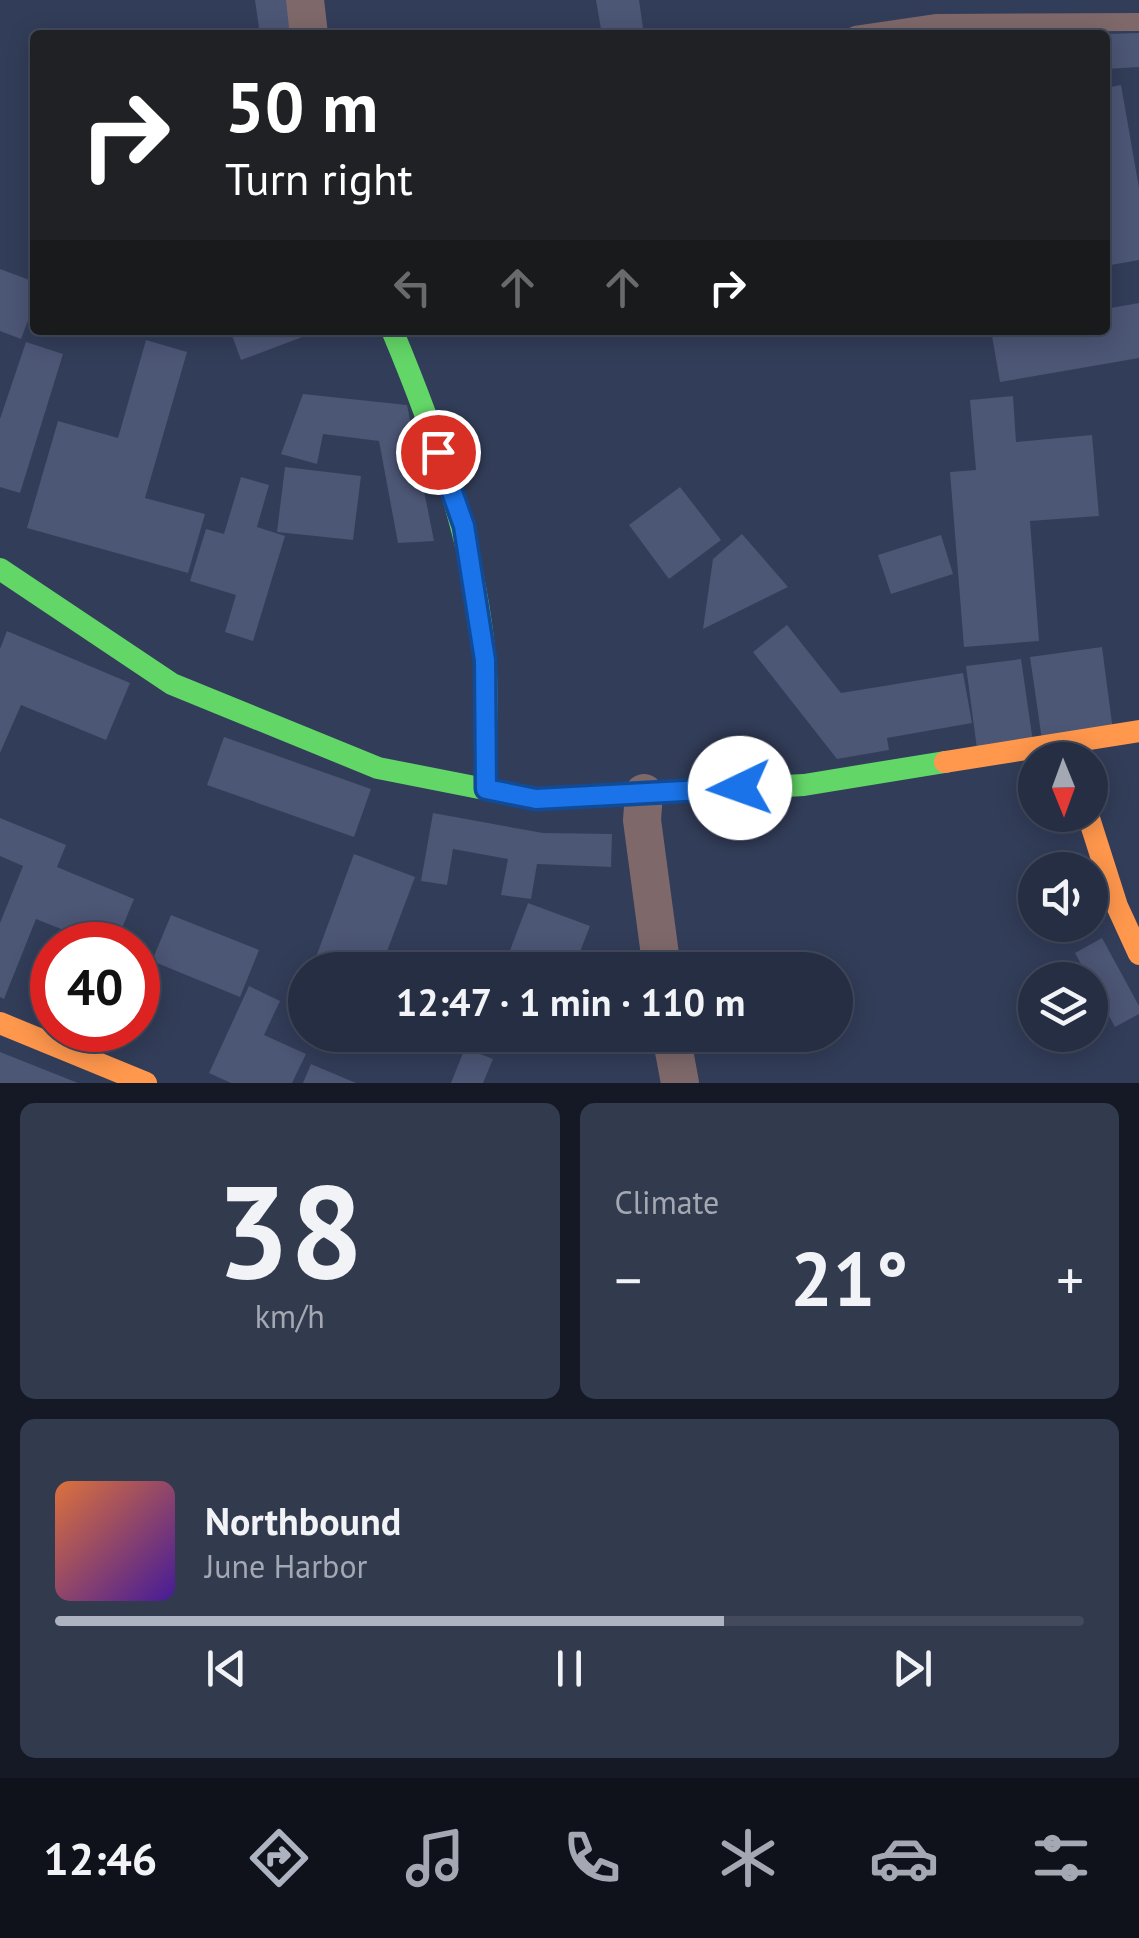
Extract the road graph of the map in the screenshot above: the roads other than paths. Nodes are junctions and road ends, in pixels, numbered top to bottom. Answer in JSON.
{"nodes":[{"id":1,"x":305,"y":0,"type":"edge"},
{"id":2,"x":1139,"y":22,"type":"edge"},
{"id":3,"x":308,"y":30,"type":"edge"},
{"id":4,"x":886,"y":30,"type":"edge"},
{"id":5,"x":394,"y":335,"type":"edge"},
{"id":6,"x":0,"y":569,"type":"edge"},
{"id":7,"x":1139,"y":731,"type":"edge"},
{"id":8,"x":1100,"y":742,"type":"edge"},
{"id":9,"x":1018,"y":757,"type":"edge"},
{"id":10,"x":486,"y":789,"type":"junction"},
{"id":11,"x":644,"y":793,"type":"junction"},
{"id":12,"x":1093,"y":832,"type":"edge"},
{"id":13,"x":660,"y":952,"type":"edge"},
{"id":14,"x":1139,"y":954,"type":"edge"},
{"id":15,"x":0,"y":1024,"type":"edge"},
{"id":16,"x":674,"y":1052,"type":"edge"},
{"id":17,"x":146,"y":1083,"type":"edge"},
{"id":18,"x":680,"y":1083,"type":"edge"}],
"edges":[{"from":1,"to":3,"type":"street"},
{"from":2,"to":4,"type":"lane"},
{"from":5,"to":10,"type":"street"},
{"from":6,"to":10,"type":"street"},
{"from":7,"to":8,"type":"street"},
{"from":9,"to":11,"type":"street"},
{"from":10,"to":11,"type":"street"},
{"from":11,"to":13,"type":"street"},
{"from":12,"to":14,"type":"street"},
{"from":15,"to":17,"type":"street"},
{"from":16,"to":18,"type":"street"}]}
